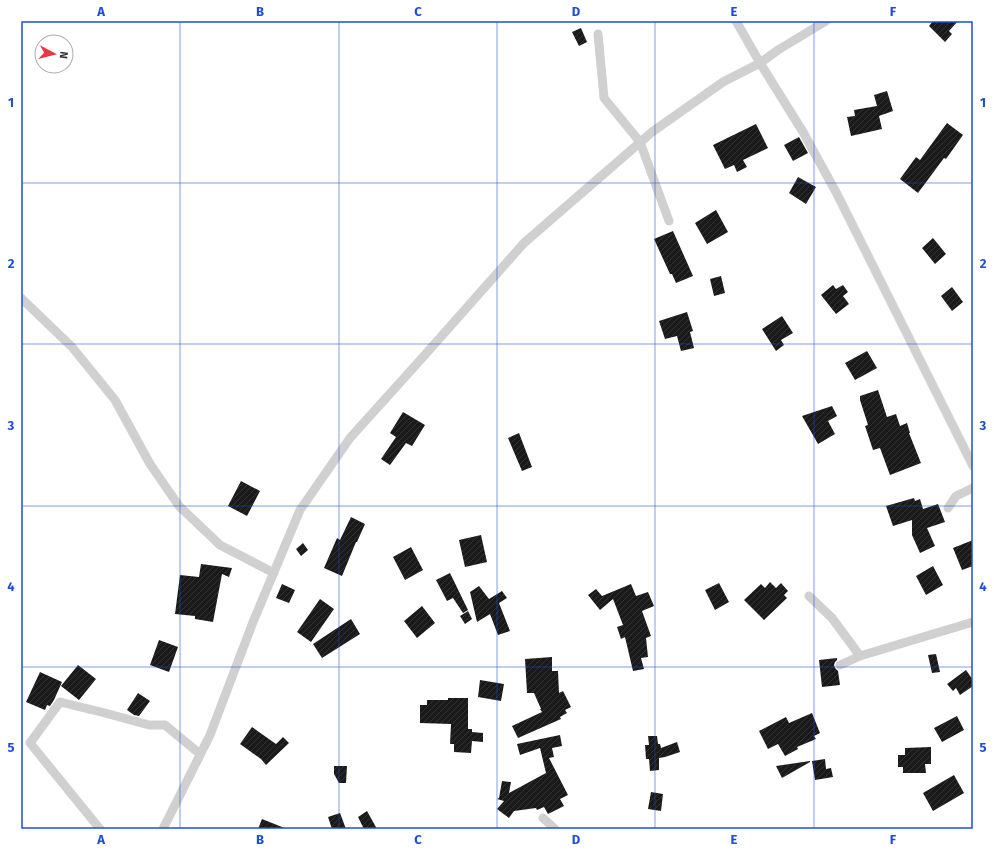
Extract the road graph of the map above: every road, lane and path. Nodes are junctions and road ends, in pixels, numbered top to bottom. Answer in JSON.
{"nodes":[{"id":1,"x":736,"y":21,"type":"edge"},
{"id":2,"x":826,"y":21,"type":"edge"},
{"id":3,"x":598,"y":34,"type":"dead end"},
{"id":4,"x":760,"y":62,"type":"junction"},
{"id":5,"x":640,"y":142,"type":"junction"},
{"id":6,"x":669,"y":221,"type":"dead end"},
{"id":7,"x":21,"y":298,"type":"edge"},
{"id":8,"x":973,"y":466,"type":"edge"},
{"id":9,"x":973,"y":488,"type":"edge"},
{"id":10,"x":948,"y":508,"type":"dead end"},
{"id":11,"x":274,"y":573,"type":"junction"},
{"id":12,"x":809,"y":596,"type":"dead end"},
{"id":13,"x":973,"y":622,"type":"edge"},
{"id":14,"x":860,"y":656,"type":"junction"},
{"id":15,"x":840,"y":665,"type":"dead end"},
{"id":16,"x":200,"y":754,"type":"junction"},
{"id":17,"x":543,"y":818,"type":"dead end"},
{"id":18,"x":100,"y":829,"type":"edge"},
{"id":19,"x":163,"y":829,"type":"edge"},
{"id":20,"x":555,"y":829,"type":"edge"}],
"edges":[{"from":1,"to":4,"type":"street"},
{"from":2,"to":4,"type":"street"},
{"from":3,"to":5,"type":"street"},
{"from":4,"to":5,"type":"street"},
{"from":4,"to":8,"type":"street"},
{"from":5,"to":6,"type":"street"},
{"from":5,"to":11,"type":"street"},
{"from":7,"to":11,"type":"street"},
{"from":9,"to":10,"type":"street"},
{"from":11,"to":16,"type":"street"},
{"from":12,"to":14,"type":"street"},
{"from":13,"to":14,"type":"street"},
{"from":14,"to":15,"type":"street"},
{"from":16,"to":18,"type":"street"},
{"from":16,"to":19,"type":"street"},
{"from":17,"to":20,"type":"street"}]}
